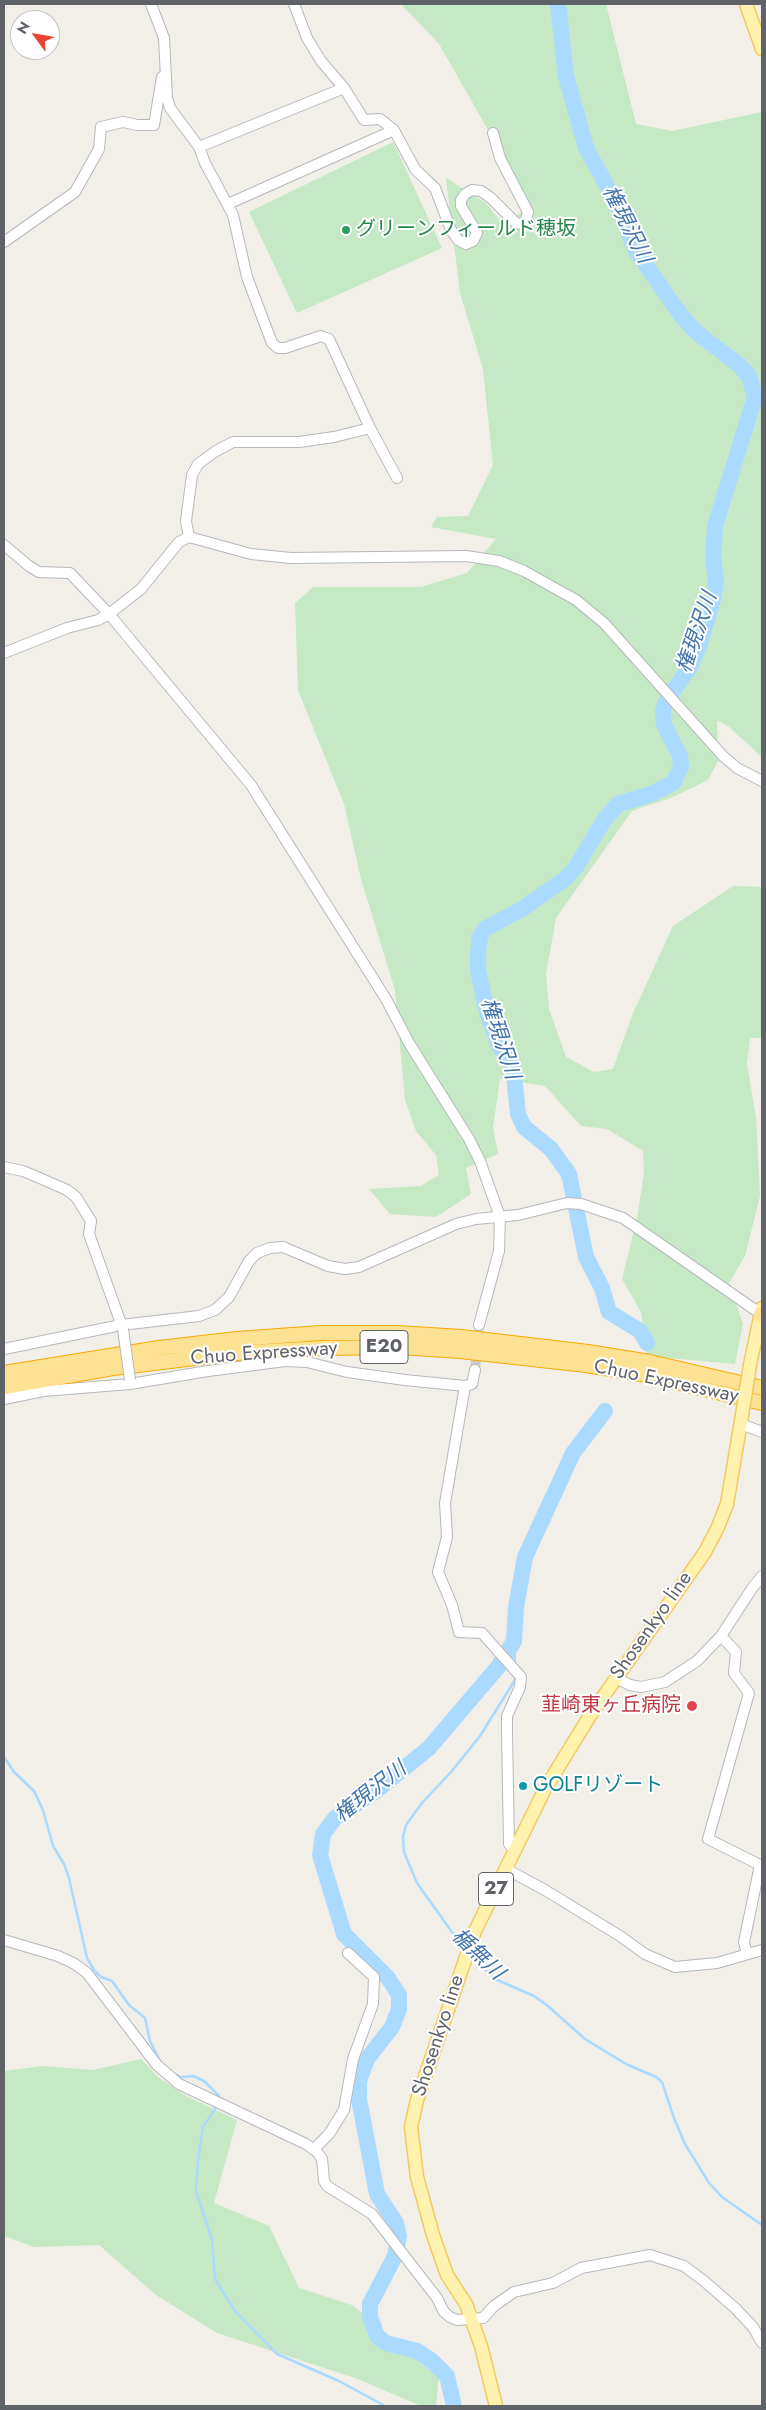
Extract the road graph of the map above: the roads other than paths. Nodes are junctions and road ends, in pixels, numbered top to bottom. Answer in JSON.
{"nodes":[{"id":1,"x":151,"y":4,"type":"edge"},
{"id":2,"x":294,"y":4,"type":"edge"},
{"id":3,"x":746,"y":4,"type":"edge"},
{"id":4,"x":759,"y":32,"type":"edge"},
{"id":5,"x":762,"y":50,"type":"edge"},
{"id":6,"x":165,"y":62,"type":"junction"},
{"id":7,"x":344,"y":88,"type":"junction"},
{"id":8,"x":394,"y":130,"type":"junction"},
{"id":9,"x":493,"y":133,"type":"dead end"},
{"id":10,"x":200,"y":147,"type":"junction"},
{"id":11,"x":228,"y":204,"type":"junction"},
{"id":12,"x":4,"y":242,"type":"edge"},
{"id":13,"x":370,"y":428,"type":"junction"},
{"id":14,"x":397,"y":478,"type":"dead end"},
{"id":15,"x":189,"y":537,"type":"junction"},
{"id":16,"x":4,"y":545,"type":"edge"},
{"id":17,"x":109,"y":614,"type":"junction"},
{"id":18,"x":4,"y":653,"type":"edge"},
{"id":19,"x":762,"y":781,"type":"edge"},
{"id":20,"x":4,"y":1168,"type":"edge"},
{"id":21,"x":500,"y":1217,"type":"junction"},
{"id":22,"x":762,"y":1313,"type":"edge"},
{"id":23,"x":478,"y":1325,"type":"tunnel mouth"},
{"id":24,"x":122,"y":1327,"type":"junction"},
{"id":25,"x":4,"y":1349,"type":"edge"},
{"id":26,"x":475,"y":1370,"type":"tunnel mouth"},
{"id":27,"x":4,"y":1373,"type":"edge"},
{"id":28,"x":714,"y":1376,"type":"junction"},
{"id":29,"x":130,"y":1382,"type":"junction"},
{"id":30,"x":762,"y":1384,"type":"edge"},
{"id":31,"x":465,"y":1386,"type":"junction"},
{"id":32,"x":4,"y":1387,"type":"edge"},
{"id":33,"x":762,"y":1388,"type":"edge"},
{"id":34,"x":4,"y":1399,"type":"edge"},
{"id":35,"x":762,"y":1403,"type":"edge"},
{"id":36,"x":741,"y":1420,"type":"junction"},
{"id":37,"x":762,"y":1432,"type":"edge"},
{"id":38,"x":762,"y":1576,"type":"edge"},
{"id":39,"x":721,"y":1636,"type":"junction"},
{"id":40,"x":616,"y":1678,"type":"junction"},
{"id":41,"x":514,"y":1850,"type":"junction"},
{"id":42,"x":506,"y":1869,"type":"junction"},
{"id":43,"x":4,"y":1940,"type":"edge"},
{"id":44,"x":762,"y":1950,"type":"edge"},
{"id":45,"x":348,"y":1953,"type":"dead end"},
{"id":46,"x":747,"y":1954,"type":"junction"},
{"id":47,"x":314,"y":2149,"type":"junction"},
{"id":48,"x":470,"y":2318,"type":"junction"},
{"id":49,"x":762,"y":2343,"type":"edge"},
{"id":50,"x":496,"y":2402,"type":"edge"}],
"edges":[{"from":1,"to":6,"type":"street"},
{"from":2,"to":7,"type":"street"},
{"from":3,"to":4,"type":"main road"},
{"from":4,"to":5,"type":"main road"},
{"from":6,"to":10,"type":"street"},
{"from":6,"to":12,"type":"street"},
{"from":7,"to":8,"type":"street"},
{"from":7,"to":10,"type":"street"},
{"from":8,"to":9,"type":"street"},
{"from":8,"to":11,"type":"street"},
{"from":10,"to":11,"type":"street"},
{"from":11,"to":13,"type":"street"},
{"from":13,"to":14,"type":"street"},
{"from":13,"to":15,"type":"street"},
{"from":15,"to":17,"type":"street"},
{"from":15,"to":19,"type":"street"},
{"from":16,"to":17,"type":"street"},
{"from":17,"to":18,"type":"street"},
{"from":17,"to":21,"type":"street"},
{"from":20,"to":24,"type":"street"},
{"from":21,"to":22,"type":"street"},
{"from":21,"to":23,"type":"street"},
{"from":21,"to":24,"type":"street"},
{"from":22,"to":36,"type":"main road","name":"Shosenkyo line","number":"27","bridge":true},
{"from":24,"to":25,"type":"street"},
{"from":24,"to":29,"type":"street","bridge":true},
{"from":26,"to":31,"type":"street"},
{"from":27,"to":28,"type":"highway","name":"Chuo Expressway","number":"E20"},
{"from":28,"to":30,"type":"highway"},
{"from":28,"to":33,"type":"highway","name":"Chuo Expressway","number":"E20"},
{"from":29,"to":31,"type":"street"},
{"from":29,"to":34,"type":"street"},
{"from":31,"to":41,"type":"street"},
{"from":32,"to":35,"type":"highway","name":"Chuo Expressway","number":"E20"},
{"from":36,"to":37,"type":"street"},
{"from":36,"to":40,"type":"main road","name":"Shosenkyo line","number":"27"},
{"from":38,"to":39,"type":"street"},
{"from":39,"to":40,"type":"street"},
{"from":39,"to":46,"type":"street"},
{"from":40,"to":41,"type":"main road","name":"Shosenkyo line","number":"27"},
{"from":41,"to":42,"type":"main road","name":"Shosenkyo line","number":"27"},
{"from":42,"to":46,"type":"street"},
{"from":42,"to":48,"type":"main road","name":"Shosenkyo line","number":"27"},
{"from":43,"to":47,"type":"street"},
{"from":44,"to":46,"type":"street"},
{"from":45,"to":47,"type":"street"},
{"from":47,"to":48,"type":"street"},
{"from":48,"to":49,"type":"street"},
{"from":48,"to":50,"type":"main road","name":"Shosenkyo line","number":"27"}]}
